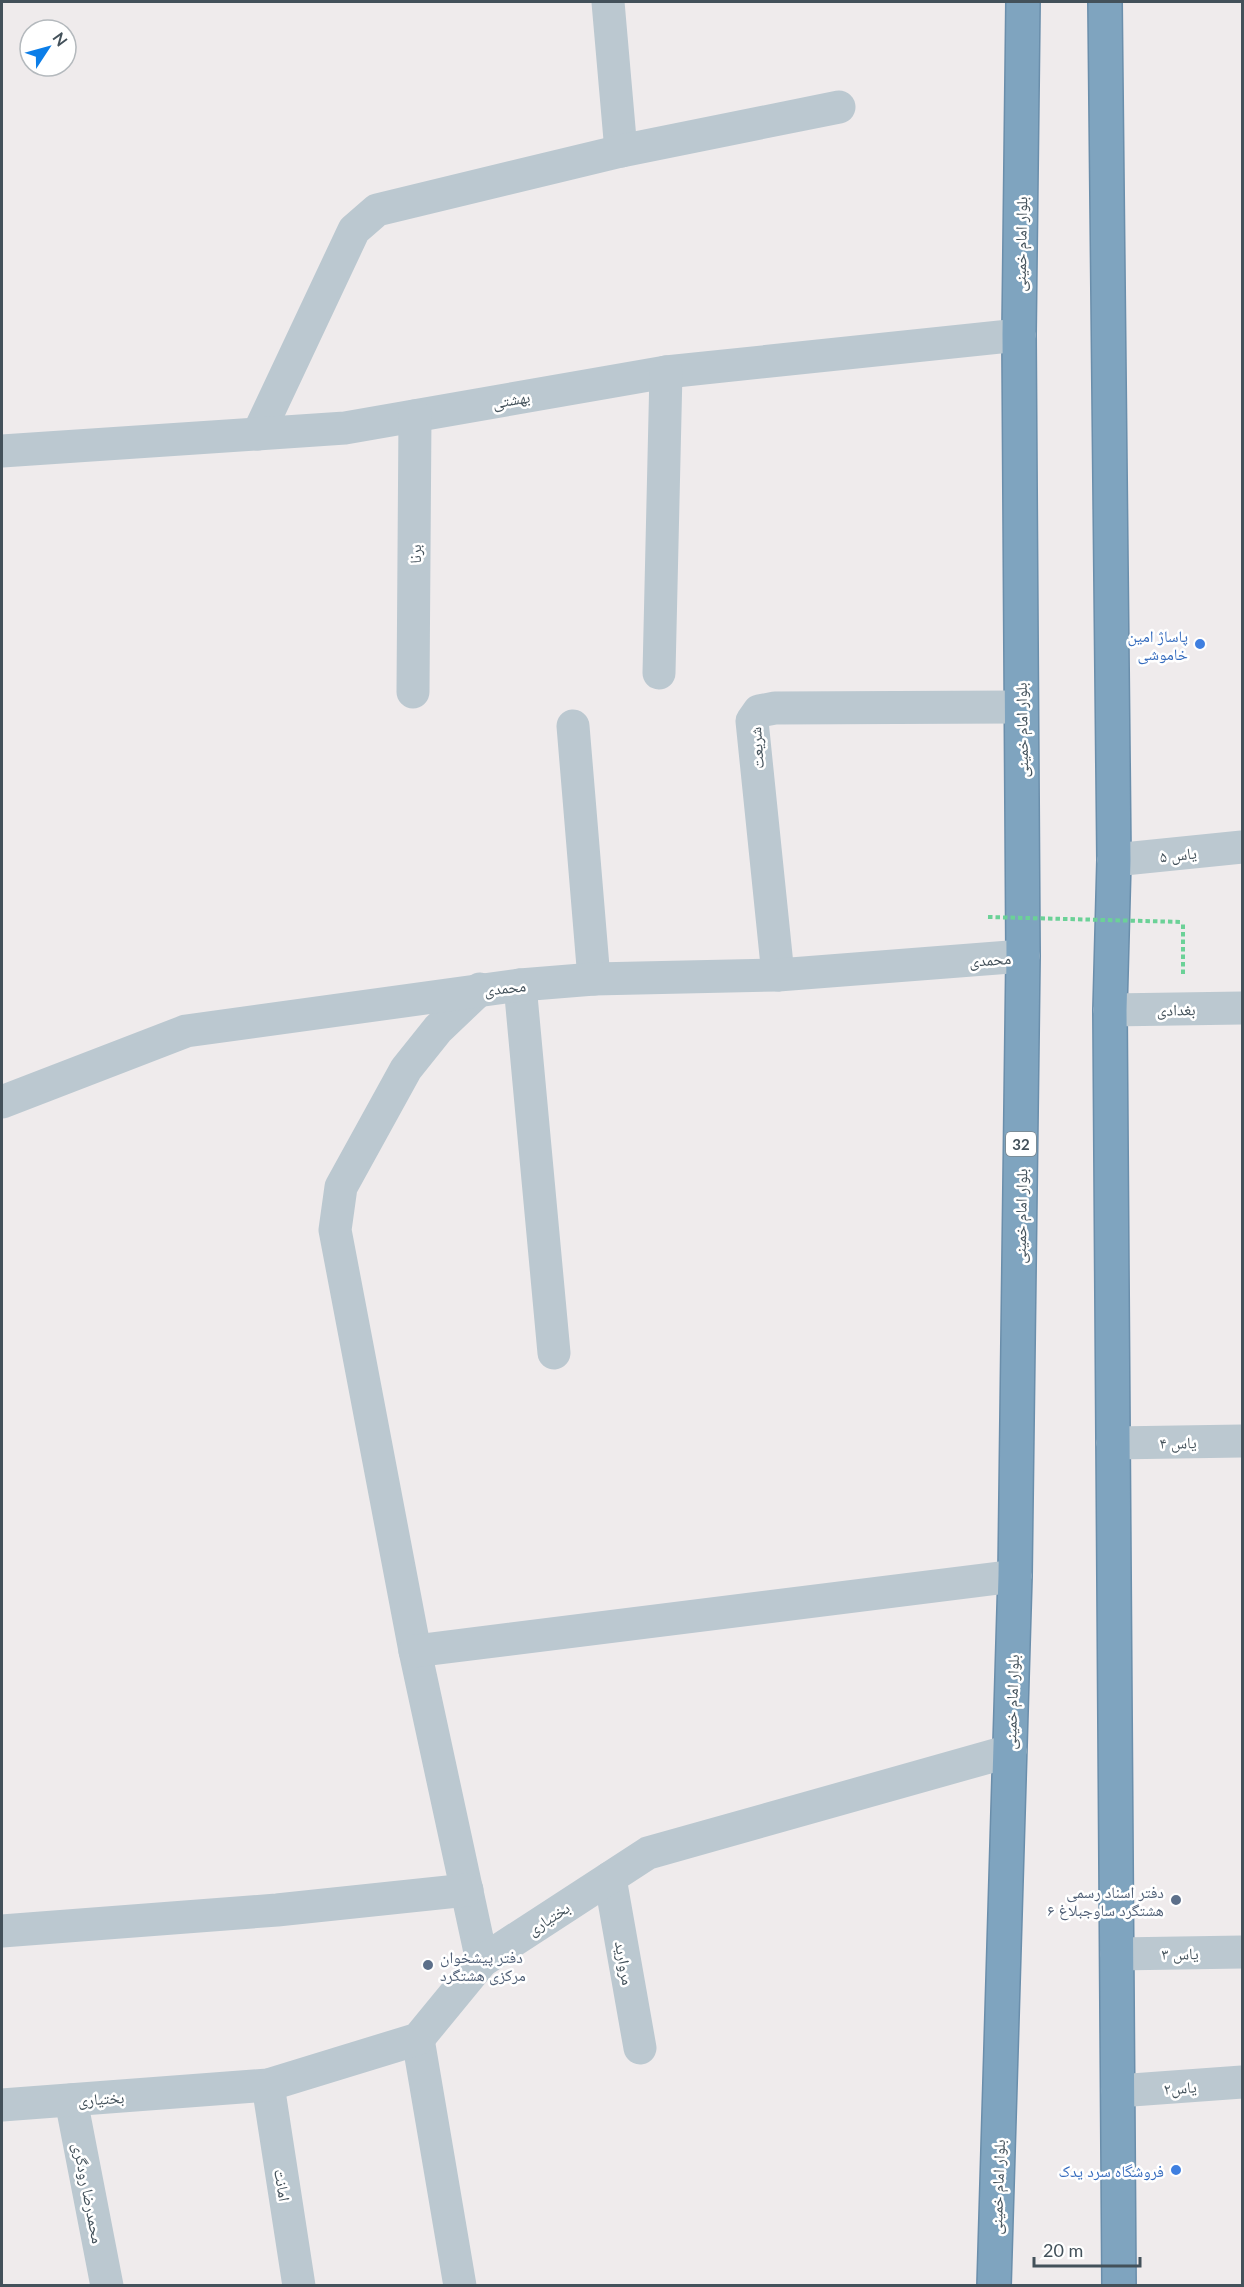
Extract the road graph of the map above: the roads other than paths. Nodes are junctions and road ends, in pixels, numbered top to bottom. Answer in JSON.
{"nodes":[{"id":1,"x":608,"y":2,"type":"edge"},
{"id":2,"x":1023,"y":2,"type":"edge"},
{"id":3,"x":1105,"y":2,"type":"edge"},
{"id":4,"x":839,"y":107,"type":"dead end"},
{"id":5,"x":621,"y":151,"type":"junction"},
{"id":6,"x":1019,"y":335,"type":"junction"},
{"id":7,"x":666,"y":372,"type":"junction"},
{"id":8,"x":415,"y":416,"type":"junction"},
{"id":9,"x":258,"y":434,"type":"junction"},
{"id":10,"x":2,"y":451,"type":"edge"},
{"id":11,"x":659,"y":673,"type":"dead end"},
{"id":12,"x":413,"y":692,"type":"dead end"},
{"id":13,"x":1020,"y":707,"type":"junction"},
{"id":14,"x":573,"y":726,"type":"dead end"},
{"id":15,"x":1242,"y":847,"type":"edge"},
{"id":16,"x":1114,"y":860,"type":"junction"},
{"id":17,"x":1023,"y":956,"type":"junction"},
{"id":18,"x":778,"y":975,"type":"junction"},
{"id":19,"x":594,"y":979,"type":"junction"},
{"id":20,"x":520,"y":985,"type":"junction"},
{"id":21,"x":480,"y":989,"type":"junction"},
{"id":22,"x":1242,"y":1008,"type":"edge"},
{"id":23,"x":1110,"y":1010,"type":"junction"},
{"id":24,"x":2,"y":1102,"type":"edge"},
{"id":25,"x":554,"y":1353,"type":"dead end"},
{"id":26,"x":1242,"y":1441,"type":"edge"},
{"id":27,"x":1113,"y":1443,"type":"junction"},
{"id":28,"x":1015,"y":1576,"type":"junction"},
{"id":29,"x":415,"y":1651,"type":"junction"},
{"id":30,"x":1010,"y":1751,"type":"junction"},
{"id":31,"x":610,"y":1878,"type":"junction"},
{"id":32,"x":467,"y":1890,"type":"junction"},
{"id":33,"x":2,"y":1931,"type":"edge"},
{"id":34,"x":1242,"y":1952,"type":"edge"},
{"id":35,"x":1117,"y":1954,"type":"junction"},
{"id":36,"x":482,"y":1962,"type":"junction"},
{"id":37,"x":418,"y":2039,"type":"junction"},
{"id":38,"x":640,"y":2048,"type":"dead end"},
{"id":39,"x":1242,"y":2082,"type":"edge"},
{"id":40,"x":268,"y":2085,"type":"junction"},
{"id":41,"x":1118,"y":2091,"type":"junction"},
{"id":42,"x":71,"y":2100,"type":"junction"},
{"id":43,"x":2,"y":2105,"type":"edge"},
{"id":44,"x":107,"y":2286,"type":"edge"},
{"id":45,"x":299,"y":2286,"type":"edge"},
{"id":46,"x":460,"y":2286,"type":"edge"},
{"id":47,"x":994,"y":2286,"type":"edge"},
{"id":48,"x":1119,"y":2286,"type":"edge"}],
"edges":[{"from":1,"to":5,"type":"street"},
{"from":2,"to":6,"type":"highway","name":"بلوار امام خمینی","number":"32"},
{"from":3,"to":16,"type":"highway"},
{"from":4,"to":5,"type":"street"},
{"from":5,"to":9,"type":"street"},
{"from":6,"to":7,"type":"street","name":"بهشتی"},
{"from":6,"to":13,"type":"highway","name":"بلوار امام خمینی","number":"32"},
{"from":7,"to":8,"type":"street","name":"بهشتی"},
{"from":7,"to":11,"type":"street"},
{"from":8,"to":9,"type":"street","name":"بهشتی"},
{"from":8,"to":12,"type":"street","name":"برنا"},
{"from":9,"to":10,"type":"street","name":"بهشتی"},
{"from":13,"to":17,"type":"highway","name":"بلوار امام خمینی","number":"32"},
{"from":13,"to":18,"type":"street","name":"شریعت"},
{"from":14,"to":19,"type":"street"},
{"from":15,"to":16,"type":"street","name":"یاس ۵"},
{"from":16,"to":23,"type":"highway"},
{"from":17,"to":18,"type":"street","name":"محمدی"},
{"from":17,"to":28,"type":"highway","name":"بلوار امام خمینی","number":"32"},
{"from":18,"to":19,"type":"street","name":"محمدی"},
{"from":19,"to":20,"type":"street","name":"محمدی"},
{"from":20,"to":21,"type":"street","name":"محمدی"},
{"from":20,"to":25,"type":"street"},
{"from":21,"to":24,"type":"street","name":"محمدی"},
{"from":21,"to":29,"type":"street"},
{"from":22,"to":23,"type":"street","name":"بغدادی"},
{"from":23,"to":27,"type":"highway"},
{"from":26,"to":27,"type":"street","name":"یاس ۴"},
{"from":27,"to":35,"type":"highway"},
{"from":28,"to":29,"type":"street"},
{"from":28,"to":30,"type":"highway","name":"بلوار امام خمینی","number":"32"},
{"from":29,"to":32,"type":"street"},
{"from":30,"to":31,"type":"street","name":"بختیاری"},
{"from":30,"to":47,"type":"highway","name":"بلوار امام خمینی","number":"32"},
{"from":31,"to":36,"type":"street","name":"بختیاری"},
{"from":31,"to":38,"type":"street","name":"مروارید"},
{"from":32,"to":33,"type":"street"},
{"from":32,"to":36,"type":"street"},
{"from":34,"to":35,"type":"street","name":"یاس ۳"},
{"from":35,"to":41,"type":"highway"},
{"from":36,"to":37,"type":"street","name":"بختیاری"},
{"from":37,"to":40,"type":"street","name":"بختیاری"},
{"from":37,"to":46,"type":"street"},
{"from":39,"to":41,"type":"street","name":"یاس۲"},
{"from":40,"to":42,"type":"street","name":"بختیاری"},
{"from":40,"to":45,"type":"street","name":"امانت"},
{"from":41,"to":48,"type":"highway"},
{"from":42,"to":43,"type":"street","name":"بختیاری"},
{"from":42,"to":44,"type":"street","name":"محمدرضا رودگری"}]}
